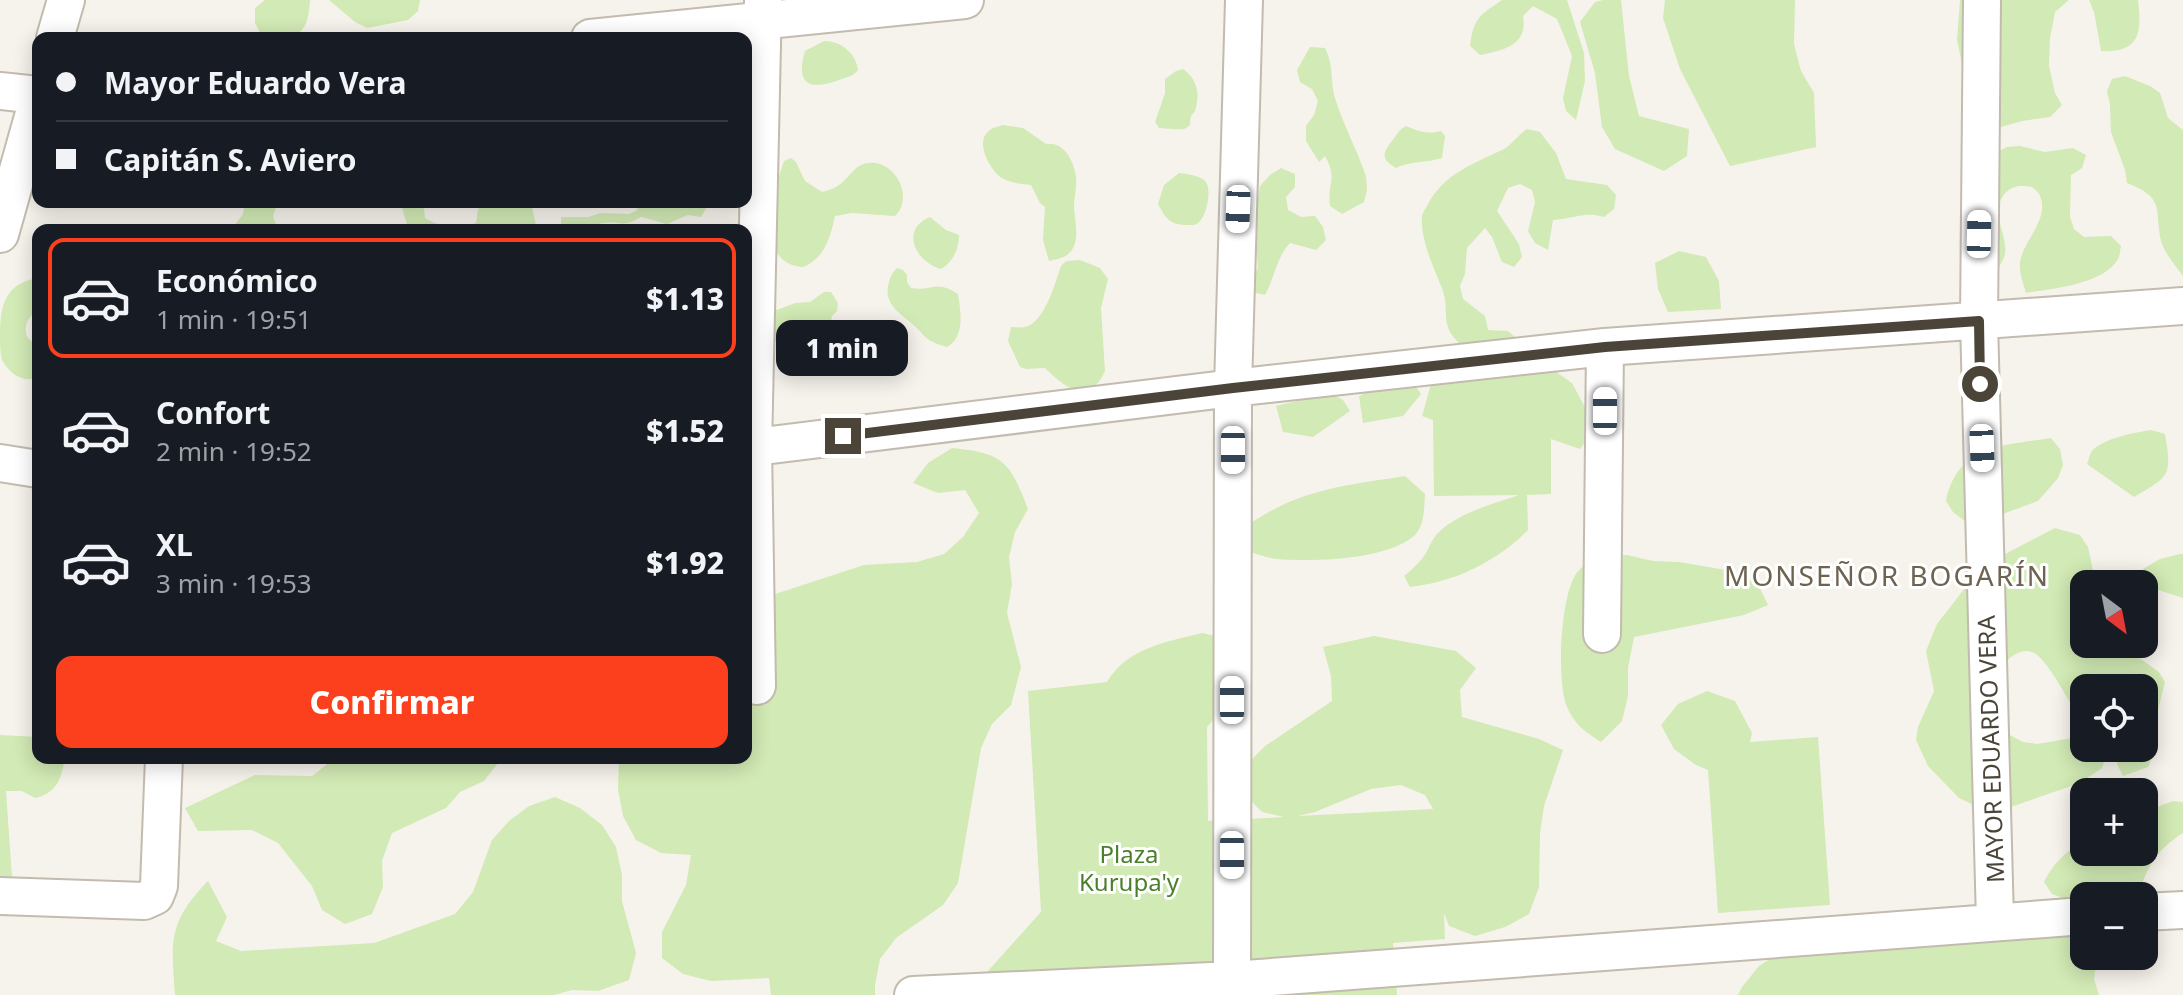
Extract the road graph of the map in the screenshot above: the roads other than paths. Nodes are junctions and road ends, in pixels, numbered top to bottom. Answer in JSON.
{"nodes":[{"id":1,"x":66,"y":0,"type":"edge"},
{"id":2,"x":965,"y":0,"type":"edge"},
{"id":3,"x":1244,"y":0,"type":"edge"},
{"id":4,"x":1982,"y":0,"type":"edge"},
{"id":5,"x":763,"y":10,"type":"edge"},
{"id":6,"x":57,"y":32,"type":"edge"},
{"id":7,"x":627,"y":32,"type":"edge"},
{"id":8,"x":0,"y":91,"type":"edge"},
{"id":9,"x":32,"y":96,"type":"edge"},
{"id":10,"x":32,"y":119,"type":"edge"},
{"id":11,"x":0,"y":234,"type":"edge"},
{"id":12,"x":2183,"y":306,"type":"edge"},
{"id":13,"x":1979,"y":321,"type":"junction"},
{"id":14,"x":1605,"y":347,"type":"junction"},
{"id":15,"x":752,"y":381,"type":"edge"},
{"id":16,"x":1233,"y":388,"type":"junction"},
{"id":17,"x":752,"y":448,"type":"edge"},
{"id":18,"x":0,"y":463,"type":"edge"},
{"id":19,"x":32,"y":468,"type":"edge"},
{"id":20,"x":752,"y":516,"type":"edge"},
{"id":21,"x":1602,"y":634,"type":"dead end"},
{"id":22,"x":757,"y":686,"type":"dead end"},
{"id":23,"x":164,"y":764,"type":"edge"},
{"id":24,"x":0,"y":896,"type":"edge"},
{"id":25,"x":2183,"y":910,"type":"edge"},
{"id":26,"x":2158,"y":911,"type":"edge"},
{"id":27,"x":2070,"y":917,"type":"edge"},
{"id":28,"x":1995,"y":921,"type":"junction"},
{"id":29,"x":1232,"y":980,"type":"junction"},
{"id":30,"x":1097,"y":991,"type":"edge"},
{"id":31,"x":913,"y":995,"type":"edge"}],
"edges":[{"from":1,"to":6,"type":"street"},
{"from":2,"to":5,"type":"street"},
{"from":3,"to":16,"type":"street"},
{"from":4,"to":13,"type":"street","name":"MAYOR EDUARDO VERA"},
{"from":5,"to":7,"type":"street"},
{"from":5,"to":15,"type":"street"},
{"from":8,"to":9,"type":"street"},
{"from":10,"to":11,"type":"street"},
{"from":12,"to":13,"type":"street"},
{"from":13,"to":14,"type":"street"},
{"from":13,"to":28,"type":"street","name":"MAYOR EDUARDO VERA"},
{"from":14,"to":16,"type":"street"},
{"from":14,"to":21,"type":"street"},
{"from":16,"to":17,"type":"street"},
{"from":16,"to":29,"type":"street"},
{"from":18,"to":19,"type":"street"},
{"from":20,"to":22,"type":"street"},
{"from":23,"to":24,"type":"street"},
{"from":25,"to":26,"type":"street"},
{"from":27,"to":28,"type":"street"},
{"from":28,"to":29,"type":"street"},
{"from":29,"to":30,"type":"street"},
{"from":30,"to":31,"type":"street"}]}
